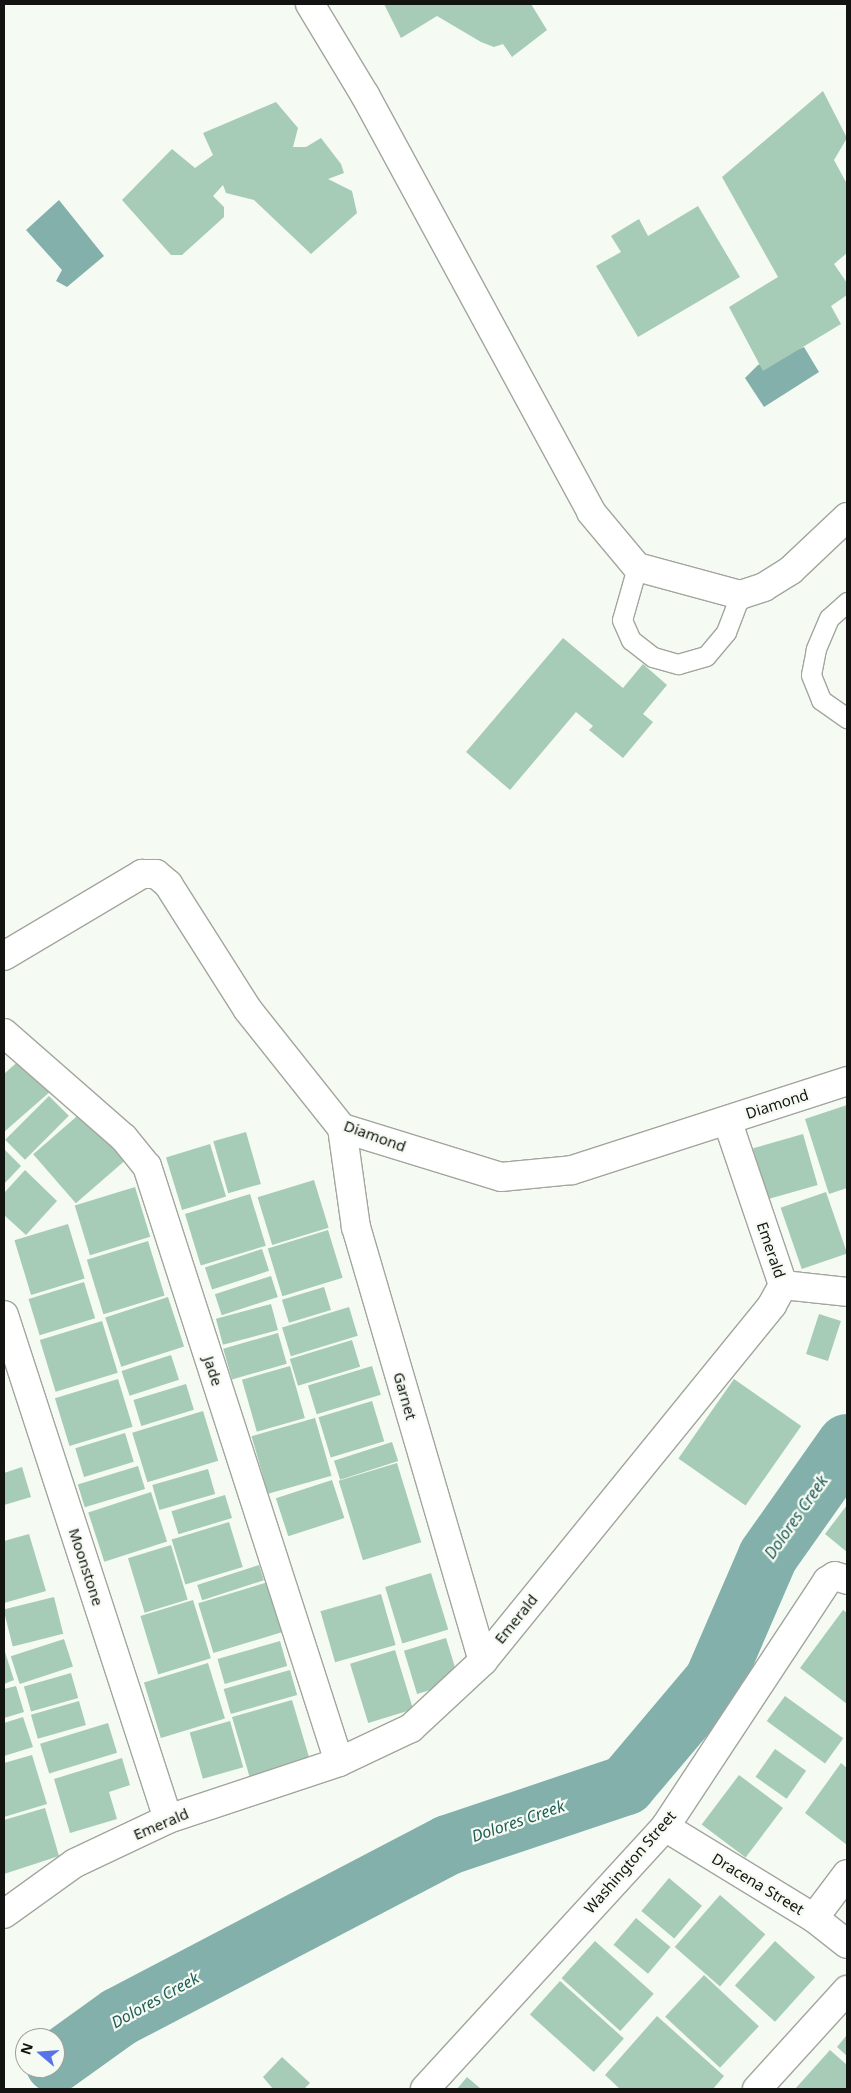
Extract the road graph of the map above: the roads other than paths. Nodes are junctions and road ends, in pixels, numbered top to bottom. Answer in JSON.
{"nodes":[{"id":1,"x":310,"y":4,"type":"edge"},
{"id":2,"x":847,"y":517,"type":"edge"},
{"id":3,"x":637,"y":566,"type":"junction"},
{"id":4,"x":740,"y":595,"type":"junction"},
{"id":5,"x":847,"y":602,"type":"edge"},
{"id":6,"x":847,"y":718,"type":"edge"},
{"id":7,"x":4,"y":956,"type":"edge"},
{"id":8,"x":4,"y":1033,"type":"edge"},
{"id":9,"x":847,"y":1081,"type":"edge"},
{"id":10,"x":727,"y":1120,"type":"junction"},
{"id":11,"x":342,"y":1128,"type":"junction"},
{"id":12,"x":783,"y":1285,"type":"junction"},
{"id":13,"x":847,"y":1292,"type":"edge"},
{"id":14,"x":4,"y":1315,"type":"edge"},
{"id":15,"x":847,"y":1580,"type":"edge"},
{"id":16,"x":483,"y":1660,"type":"junction"},
{"id":17,"x":339,"y":1762,"type":"junction"},
{"id":18,"x":168,"y":1819,"type":"junction"},
{"id":19,"x":665,"y":1827,"type":"junction"},
{"id":20,"x":847,"y":1874,"type":"edge"},
{"id":21,"x":4,"y":1914,"type":"edge"},
{"id":22,"x":814,"y":1918,"type":"junction"},
{"id":23,"x":847,"y":1944,"type":"edge"},
{"id":24,"x":847,"y":1990,"type":"edge"},
{"id":25,"x":425,"y":2089,"type":"edge"},
{"id":26,"x":757,"y":2089,"type":"edge"}],
"edges":[{"from":1,"to":3,"type":"street"},
{"from":2,"to":4,"type":"street"},
{"from":3,"to":4,"type":"street"},
{"from":3,"to":4,"type":"lane"},
{"from":5,"to":6,"type":"lane"},
{"from":7,"to":11,"type":"street","name":"Diamond"},
{"from":8,"to":17,"type":"street","name":"Jade"},
{"from":9,"to":10,"type":"street","name":"Diamond"},
{"from":10,"to":11,"type":"street","name":"Diamond"},
{"from":10,"to":12,"type":"street","name":"Emerald"},
{"from":11,"to":16,"type":"street","name":"Garnet"},
{"from":12,"to":13,"type":"street"},
{"from":12,"to":16,"type":"street","name":"Emerald"},
{"from":14,"to":18,"type":"street","name":"Moonstone"},
{"from":15,"to":19,"type":"street","name":"Washington Street"},
{"from":16,"to":17,"type":"street","name":"Emerald"},
{"from":17,"to":18,"type":"street","name":"Emerald"},
{"from":18,"to":21,"type":"street","name":"Emerald"},
{"from":19,"to":22,"type":"street","name":"Dracena Street"},
{"from":19,"to":25,"type":"street","name":"Washington Street"},
{"from":20,"to":22,"type":"street"},
{"from":22,"to":23,"type":"street","name":"Dracena Street"},
{"from":24,"to":26,"type":"street"}]}
